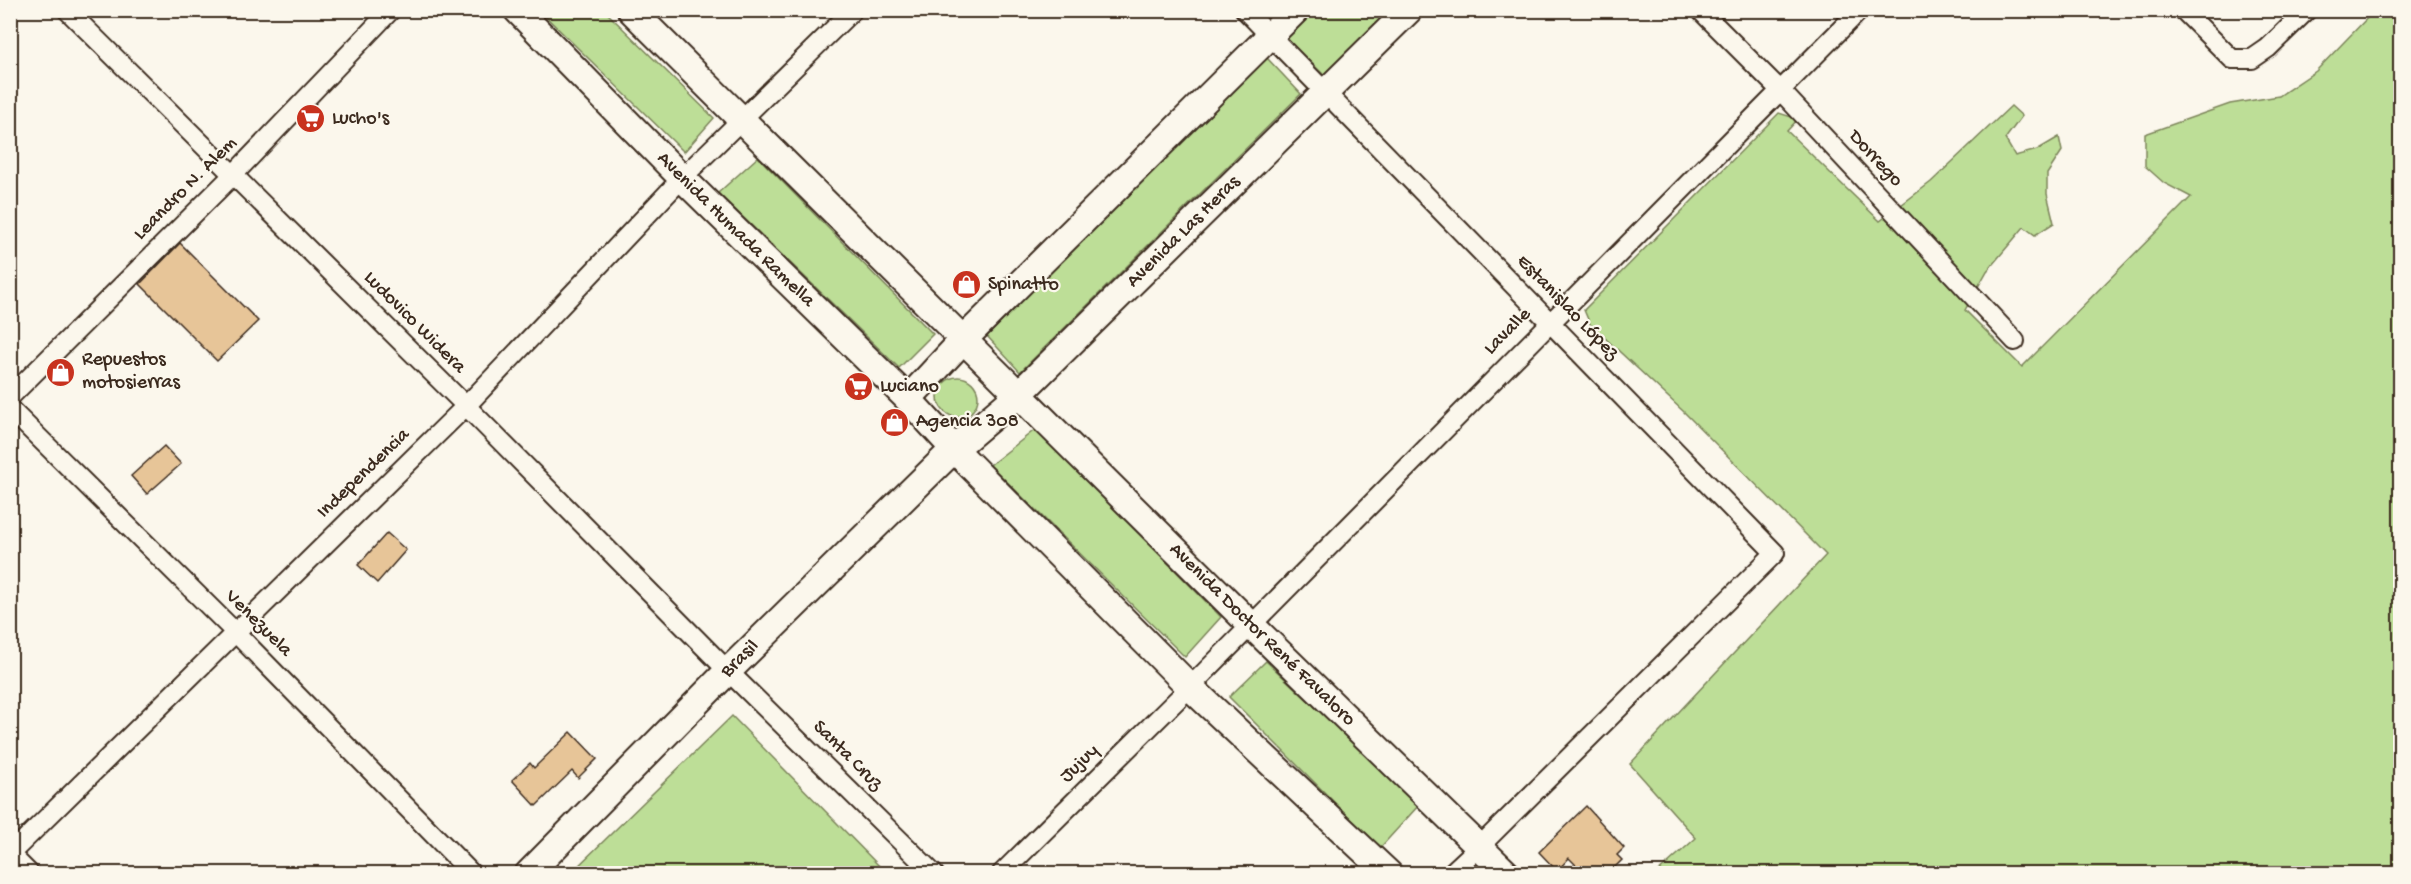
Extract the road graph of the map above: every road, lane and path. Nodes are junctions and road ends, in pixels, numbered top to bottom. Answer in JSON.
{"nodes":[{"id":1,"x":67,"y":10,"type":"edge"},
{"id":2,"x":391,"y":10,"type":"edge"},
{"id":3,"x":517,"y":10,"type":"edge"},
{"id":4,"x":631,"y":10,"type":"edge"},
{"id":5,"x":853,"y":10,"type":"edge"},
{"id":6,"x":1245,"y":10,"type":"edge"},
{"id":7,"x":1296,"y":10,"type":"edge"},
{"id":8,"x":1409,"y":10,"type":"edge"},
{"id":9,"x":1700,"y":10,"type":"edge"},
{"id":10,"x":1860,"y":10,"type":"edge"},
{"id":11,"x":2183,"y":10,"type":"edge"},
{"id":12,"x":2307,"y":10,"type":"edge"},
{"id":13,"x":1271,"y":36,"type":"junction"},
{"id":14,"x":1780,"y":90,"type":"junction"},
{"id":15,"x":1327,"y":92,"type":"junction"},
{"id":16,"x":742,"y":120,"type":"junction"},
{"id":17,"x":233,"y":175,"type":"junction"},
{"id":18,"x":682,"y":177,"type":"junction"},
{"id":19,"x":1550,"y":323,"type":"junction"},
{"id":20,"x":964,"y":339,"type":"junction"},
{"id":21,"x":2015,"y":341,"type":"dead end"},
{"id":22,"x":1018,"y":395,"type":"junction"},
{"id":23,"x":10,"y":397,"type":"edge"},
{"id":24,"x":908,"y":399,"type":"junction"},
{"id":25,"x":466,"y":406,"type":"junction"},
{"id":26,"x":10,"y":408,"type":"edge"},
{"id":27,"x":954,"y":449,"type":"junction"},
{"id":28,"x":1251,"y":625,"type":"junction"},
{"id":29,"x":235,"y":632,"type":"junction"},
{"id":30,"x":728,"y":671,"type":"junction"},
{"id":31,"x":1190,"y":687,"type":"junction"},
{"id":32,"x":1480,"y":846,"type":"junction"},
{"id":33,"x":10,"y":854,"type":"edge"},
{"id":34,"x":1377,"y":869,"type":"edge"},
{"id":35,"x":30,"y":873,"type":"edge"},
{"id":36,"x":472,"y":873,"type":"edge"},
{"id":37,"x":528,"y":873,"type":"edge"},
{"id":38,"x":934,"y":873,"type":"edge"},
{"id":39,"x":1001,"y":873,"type":"edge"},
{"id":40,"x":1450,"y":873,"type":"edge"},
{"id":41,"x":1508,"y":873,"type":"edge"}],
"edges":[{"from":1,"to":17,"type":"street","name":"Ludovico Widera"},
{"from":2,"to":17,"type":"street","name":"Leandro N. Alem"},
{"from":3,"to":18,"type":"main road","name":"Avenida Humada Ramella"},
{"from":4,"to":16,"type":"main road"},
{"from":5,"to":16,"type":"street","name":"Independencia"},
{"from":6,"to":13,"type":"street","name":"Estanislao López"},
{"from":7,"to":13,"type":"main road"},
{"from":8,"to":15,"type":"main road","name":"Avenida Las Heras"},
{"from":9,"to":14,"type":"street","name":"Dorrego"},
{"from":10,"to":14,"type":"street","name":"Lavalle"},
{"from":11,"to":12,"type":"street"},
{"from":13,"to":15,"type":"street","name":"Estanislao López"},
{"from":13,"to":20,"type":"main road"},
{"from":14,"to":19,"type":"street","name":"Lavalle"},
{"from":14,"to":21,"type":"street","name":"Dorrego"},
{"from":15,"to":19,"type":"street","name":"Estanislao López"},
{"from":15,"to":22,"type":"main road","name":"Avenida Las Heras"},
{"from":16,"to":18,"type":"street","name":"Independencia"},
{"from":16,"to":20,"type":"main road"},
{"from":17,"to":23,"type":"street","name":"Leandro N. Alem"},
{"from":17,"to":25,"type":"street","name":"Ludovico Widera"},
{"from":18,"to":24,"type":"main road","name":"Avenida Humada Ramella"},
{"from":18,"to":25,"type":"street","name":"Independencia"},
{"from":19,"to":28,"type":"street","name":"Lavalle"},
{"from":19,"to":32,"type":"street","name":"Estanislao López"},
{"from":20,"to":22,"type":"main road"},
{"from":20,"to":24,"type":"main road"},
{"from":22,"to":27,"type":"main road","name":"Avenida Las Heras"},
{"from":22,"to":28,"type":"main road","name":"Avenida Doctor René Favaloro"},
{"from":24,"to":27,"type":"main road","name":"Avenida Humada Ramella"},
{"from":25,"to":29,"type":"street","name":"Independencia"},
{"from":25,"to":30,"type":"street","name":"Ludovico Widera"},
{"from":26,"to":29,"type":"street","name":"Venezuela"},
{"from":27,"to":30,"type":"main road","name":"Brasil"},
{"from":27,"to":31,"type":"main road"},
{"from":28,"to":31,"type":"street","name":"Lavalle"},
{"from":28,"to":32,"type":"main road","name":"Avenida Doctor René Favaloro"},
{"from":29,"to":33,"type":"street","name":"Independencia"},
{"from":29,"to":36,"type":"street","name":"Venezuela"},
{"from":30,"to":37,"type":"main road","name":"Brasil"},
{"from":30,"to":38,"type":"street","name":"Santa Cruz"},
{"from":31,"to":34,"type":"main road"},
{"from":31,"to":39,"type":"street","name":"Jujuy"},
{"from":32,"to":40,"type":"street"},
{"from":32,"to":41,"type":"main road","name":"Avenida Doctor René Favaloro"},
{"from":33,"to":35,"type":"street"}]}
